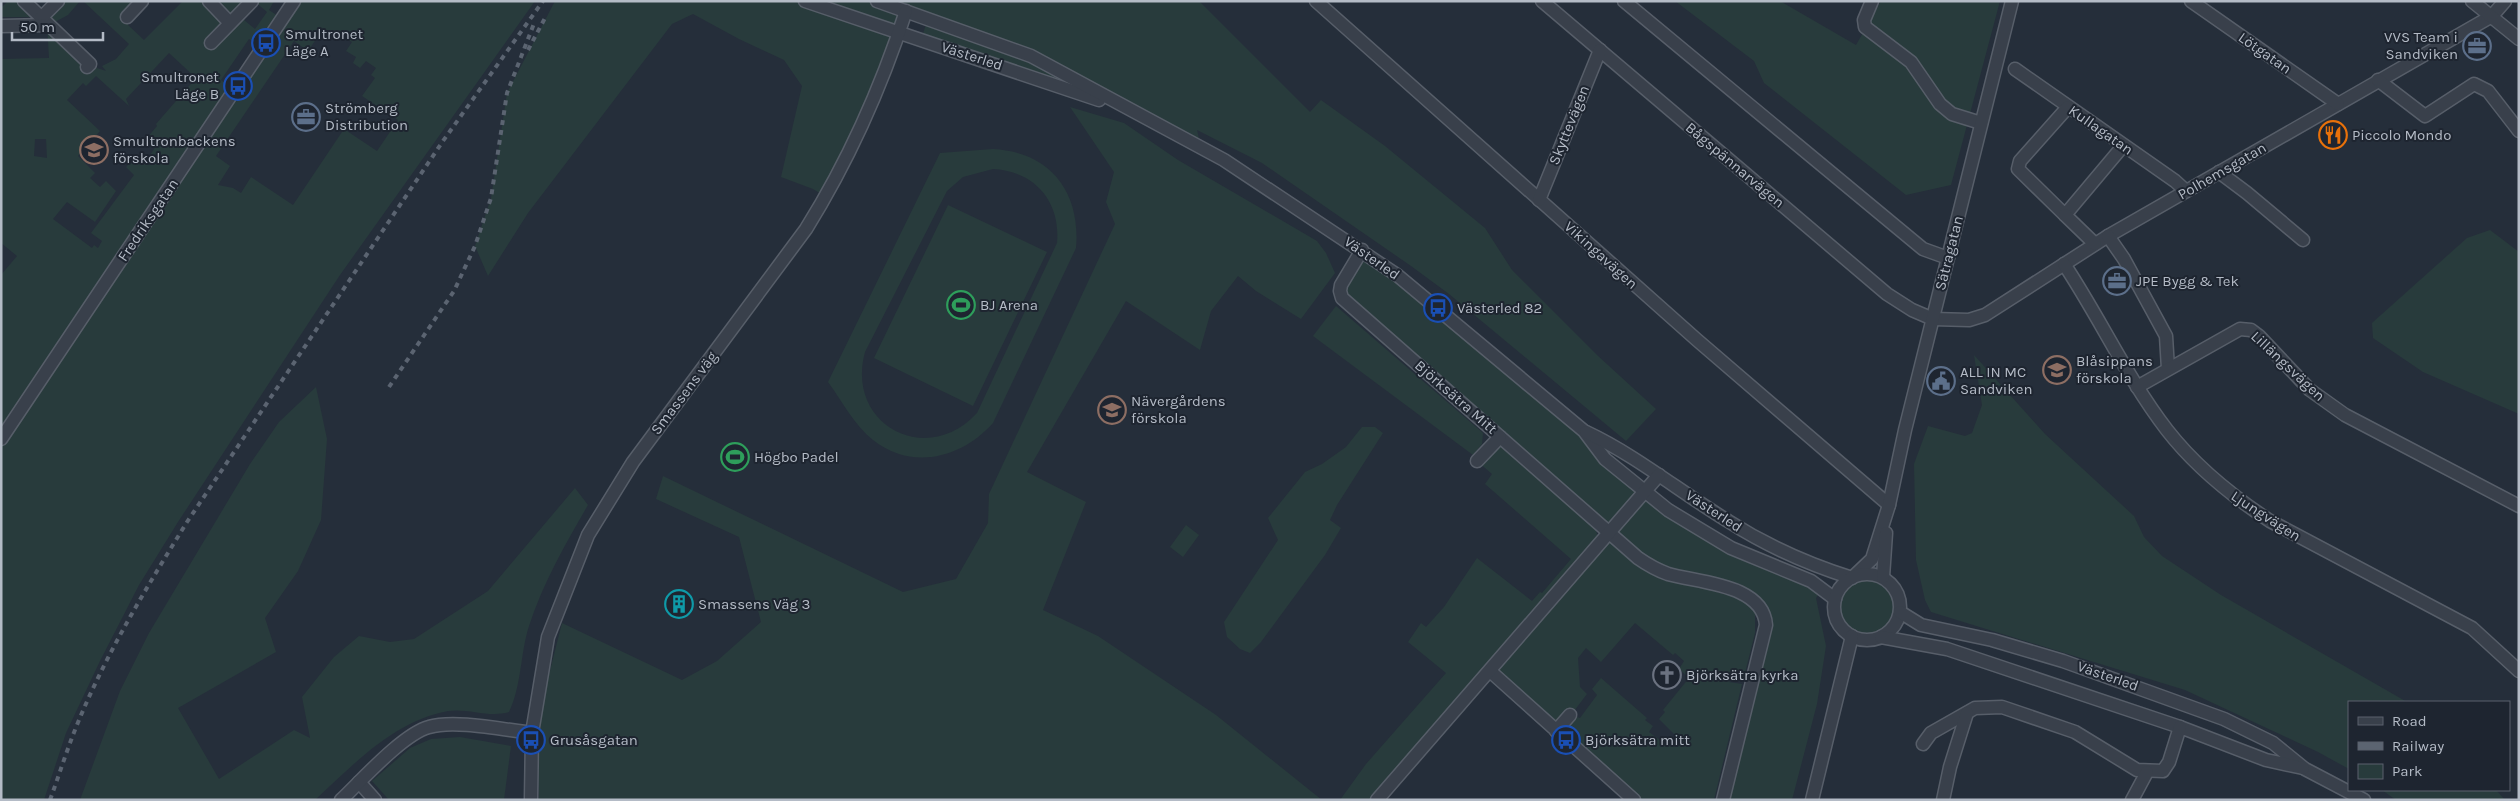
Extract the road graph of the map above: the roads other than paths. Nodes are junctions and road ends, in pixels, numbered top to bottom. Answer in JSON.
{"nodes":[{"id":1,"x":24,"y":1,"type":"edge"},
{"id":2,"x":58,"y":1,"type":"edge"},
{"id":3,"x":142,"y":1,"type":"edge"},
{"id":4,"x":209,"y":1,"type":"edge"},
{"id":5,"x":252,"y":1,"type":"edge"},
{"id":6,"x":294,"y":1,"type":"edge"},
{"id":7,"x":805,"y":1,"type":"edge"},
{"id":8,"x":877,"y":1,"type":"edge"},
{"id":9,"x":1316,"y":1,"type":"edge"},
{"id":10,"x":1542,"y":1,"type":"edge"},
{"id":11,"x":1624,"y":1,"type":"edge"},
{"id":12,"x":1872,"y":1,"type":"edge"},
{"id":13,"x":2012,"y":1,"type":"edge"},
{"id":14,"x":2191,"y":1,"type":"edge"},
{"id":15,"x":2472,"y":1,"type":"edge"},
{"id":16,"x":2505,"y":1,"type":"edge"},
{"id":17,"x":906,"y":11,"type":"junction"},
{"id":18,"x":2492,"y":16,"type":"junction"},
{"id":19,"x":127,"y":17,"type":"dead end"},
{"id":20,"x":45,"y":22,"type":"junction"},
{"id":21,"x":230,"y":23,"type":"junction"},
{"id":22,"x":1,"y":26,"type":"edge"},
{"id":23,"x":900,"y":32,"type":"junction"},
{"id":24,"x":2519,"y":39,"type":"edge"},
{"id":25,"x":211,"y":43,"type":"dead end"},
{"id":26,"x":1600,"y":50,"type":"junction"},
{"id":27,"x":87,"y":67,"type":"dead end"},
{"id":28,"x":2015,"y":70,"type":"dead end"},
{"id":29,"x":2378,"y":80,"type":"junction"},
{"id":30,"x":2338,"y":104,"type":"junction"},
{"id":31,"x":2068,"y":107,"type":"junction"},
{"id":32,"x":1138,"y":114,"type":"junction"},
{"id":33,"x":1981,"y":123,"type":"junction"},
{"id":34,"x":2519,"y":131,"type":"edge"},
{"id":35,"x":2123,"y":146,"type":"junction"},
{"id":36,"x":2219,"y":172,"type":"junction"},
{"id":37,"x":2186,"y":191,"type":"junction"},
{"id":38,"x":1539,"y":200,"type":"junction"},
{"id":39,"x":2066,"y":214,"type":"junction"},
{"id":40,"x":2108,"y":236,"type":"junction"},
{"id":41,"x":2303,"y":240,"type":"dead end"},
{"id":42,"x":2094,"y":244,"type":"junction"},
{"id":43,"x":1362,"y":250,"type":"junction"},
{"id":44,"x":1948,"y":258,"type":"junction"},
{"id":45,"x":2064,"y":264,"type":"junction"},
{"id":46,"x":1933,"y":319,"type":"junction"},
{"id":47,"x":2168,"y":369,"type":"junction"},
{"id":48,"x":2138,"y":387,"type":"junction"},
{"id":49,"x":1584,"y":431,"type":"junction"},
{"id":50,"x":1500,"y":436,"type":"junction"},
{"id":51,"x":1,"y":439,"type":"edge"},
{"id":52,"x":1477,"y":461,"type":"dead end"},
{"id":53,"x":1660,"y":476,"type":"junction"},
{"id":54,"x":1646,"y":491,"type":"junction"},
{"id":55,"x":1889,"y":505,"type":"junction"},
{"id":56,"x":2519,"y":506,"type":"edge"},
{"id":57,"x":1610,"y":533,"type":"junction"},
{"id":58,"x":1852,"y":578,"type":"junction"},
{"id":59,"x":1883,"y":578,"type":"junction"},
{"id":60,"x":1835,"y":599,"type":"junction"},
{"id":61,"x":1900,"y":612,"type":"junction"},
{"id":62,"x":1847,"y":633,"type":"junction"},
{"id":63,"x":1881,"y":637,"type":"junction"},
{"id":64,"x":1490,"y":671,"type":"junction"},
{"id":65,"x":2519,"y":671,"type":"edge"},
{"id":66,"x":1967,"y":713,"type":"junction"},
{"id":67,"x":1570,"y":715,"type":"dead end"},
{"id":68,"x":2180,"y":727,"type":"junction"},
{"id":69,"x":1556,"y":731,"type":"junction"},
{"id":70,"x":532,"y":733,"type":"junction"},
{"id":71,"x":1923,"y":744,"type":"dead end"},
{"id":72,"x":2306,"y":768,"type":"junction"},
{"id":73,"x":2147,"y":772,"type":"junction"},
{"id":74,"x":359,"y":782,"type":"junction"},
{"id":75,"x":341,"y":800,"type":"edge"},
{"id":76,"x":376,"y":800,"type":"edge"},
{"id":77,"x":531,"y":800,"type":"edge"},
{"id":78,"x":1377,"y":800,"type":"edge"},
{"id":79,"x":1634,"y":800,"type":"edge"},
{"id":80,"x":1723,"y":800,"type":"edge"},
{"id":81,"x":1812,"y":800,"type":"edge"},
{"id":82,"x":1943,"y":800,"type":"edge"},
{"id":83,"x":2132,"y":800,"type":"edge"},
{"id":84,"x":2364,"y":800,"type":"edge"}],
"edges":[{"from":1,"to":20,"type":"street"},
{"from":2,"to":20,"type":"street"},
{"from":3,"to":19,"type":"street"},
{"from":4,"to":21,"type":"street"},
{"from":5,"to":21,"type":"street"},
{"from":6,"to":51,"type":"street","name":"Fredriksgatan"},
{"from":7,"to":23,"type":"street","name":"Västerled"},
{"from":8,"to":17,"type":"street","name":"Västerled"},
{"from":9,"to":38,"type":"street","name":"Vikingavägen"},
{"from":10,"to":26,"type":"street","name":"Bågspännarvägen"},
{"from":11,"to":44,"type":"street"},
{"from":12,"to":33,"type":"street"},
{"from":13,"to":33,"type":"street","name":"Sätragatan"},
{"from":14,"to":30,"type":"street","name":"Lötgatan"},
{"from":15,"to":18,"type":"street"},
{"from":16,"to":18,"type":"street","name":"Polhemsgatan"},
{"from":17,"to":23,"type":"street","name":"Smassens väg"},
{"from":17,"to":32,"type":"street","name":"Västerled"},
{"from":18,"to":24,"type":"street"},
{"from":18,"to":29,"type":"street","name":"Polhemsgatan"},
{"from":20,"to":22,"type":"street"},
{"from":20,"to":27,"type":"street"},
{"from":21,"to":25,"type":"street"},
{"from":23,"to":32,"type":"street","name":"Västerled"},
{"from":23,"to":70,"type":"street","name":"Smassens väg"},
{"from":26,"to":38,"type":"street","name":"Skyttevägen"},
{"from":26,"to":46,"type":"street","name":"Bågspännarvägen"},
{"from":28,"to":31,"type":"street","name":"Kullagatan"},
{"from":29,"to":30,"type":"street","name":"Polhemsgatan"},
{"from":29,"to":34,"type":"street"},
{"from":30,"to":36,"type":"street","name":"Polhemsgatan"},
{"from":31,"to":35,"type":"street","name":"Kullagatan"},
{"from":31,"to":39,"type":"street"},
{"from":32,"to":43,"type":"street","name":"Västerled"},
{"from":33,"to":44,"type":"street","name":"Sätragatan"},
{"from":35,"to":37,"type":"street","name":"Kullagatan"},
{"from":35,"to":39,"type":"street"},
{"from":36,"to":37,"type":"street","name":"Polhemsgatan"},
{"from":36,"to":41,"type":"street"},
{"from":37,"to":40,"type":"street","name":"Polhemsgatan"},
{"from":38,"to":55,"type":"street","name":"Vikingavägen"},
{"from":39,"to":42,"type":"street"},
{"from":40,"to":42,"type":"street","name":"Polhemsgatan"},
{"from":40,"to":47,"type":"street"},
{"from":42,"to":45,"type":"street","name":"Polhemsgatan"},
{"from":43,"to":49,"type":"street","name":"Västerled"},
{"from":43,"to":50,"type":"street","name":"Björksätra Mitt"},
{"from":44,"to":46,"type":"street","name":"Sätragatan"},
{"from":45,"to":46,"type":"street","name":"Polhemsgatan"},
{"from":45,"to":48,"type":"street","name":"Ljungvägen"},
{"from":46,"to":55,"type":"street","name":"Sätragatan"},
{"from":47,"to":48,"type":"street","name":"Lillängsvägen"},
{"from":47,"to":56,"type":"street","name":"Lillängsvägen"},
{"from":48,"to":65,"type":"street","name":"Ljungvägen"},
{"from":49,"to":53,"type":"street","name":"Västerled"},
{"from":49,"to":54,"type":"street","name":"Västerled"},
{"from":50,"to":52,"type":"street"},
{"from":50,"to":57,"type":"street","name":"Björksätra Mitt"},
{"from":53,"to":54,"type":"street"},
{"from":53,"to":58,"type":"street","name":"Västerled"},
{"from":54,"to":57,"type":"street"},
{"from":54,"to":60,"type":"street","name":"Västerled"},
{"from":55,"to":58,"type":"street","name":"Sätragatan"},
{"from":55,"to":59,"type":"street","name":"Sätragatan"},
{"from":57,"to":64,"type":"street"},
{"from":57,"to":80,"type":"street","name":"Björksätra Mitt"},
{"from":58,"to":59,"type":"street"},
{"from":58,"to":60,"type":"street"},
{"from":59,"to":61,"type":"street"},
{"from":60,"to":62,"type":"street"},
{"from":61,"to":63,"type":"street"},
{"from":61,"to":72,"type":"street","name":"Västerled"},
{"from":62,"to":63,"type":"street"},
{"from":62,"to":81,"type":"street"},
{"from":63,"to":68,"type":"street","name":"Västerled"},
{"from":64,"to":69,"type":"street"},
{"from":64,"to":78,"type":"street"},
{"from":66,"to":71,"type":"street"},
{"from":66,"to":73,"type":"street"},
{"from":66,"to":82,"type":"street"},
{"from":67,"to":69,"type":"street"},
{"from":68,"to":72,"type":"street","name":"Västerled"},
{"from":68,"to":73,"type":"street"},
{"from":69,"to":79,"type":"street"},
{"from":70,"to":74,"type":"street"},
{"from":70,"to":77,"type":"street","name":"Smassens väg"},
{"from":72,"to":84,"type":"street","name":"Västerled"},
{"from":73,"to":83,"type":"street"},
{"from":74,"to":75,"type":"street"},
{"from":74,"to":76,"type":"street"}]}
